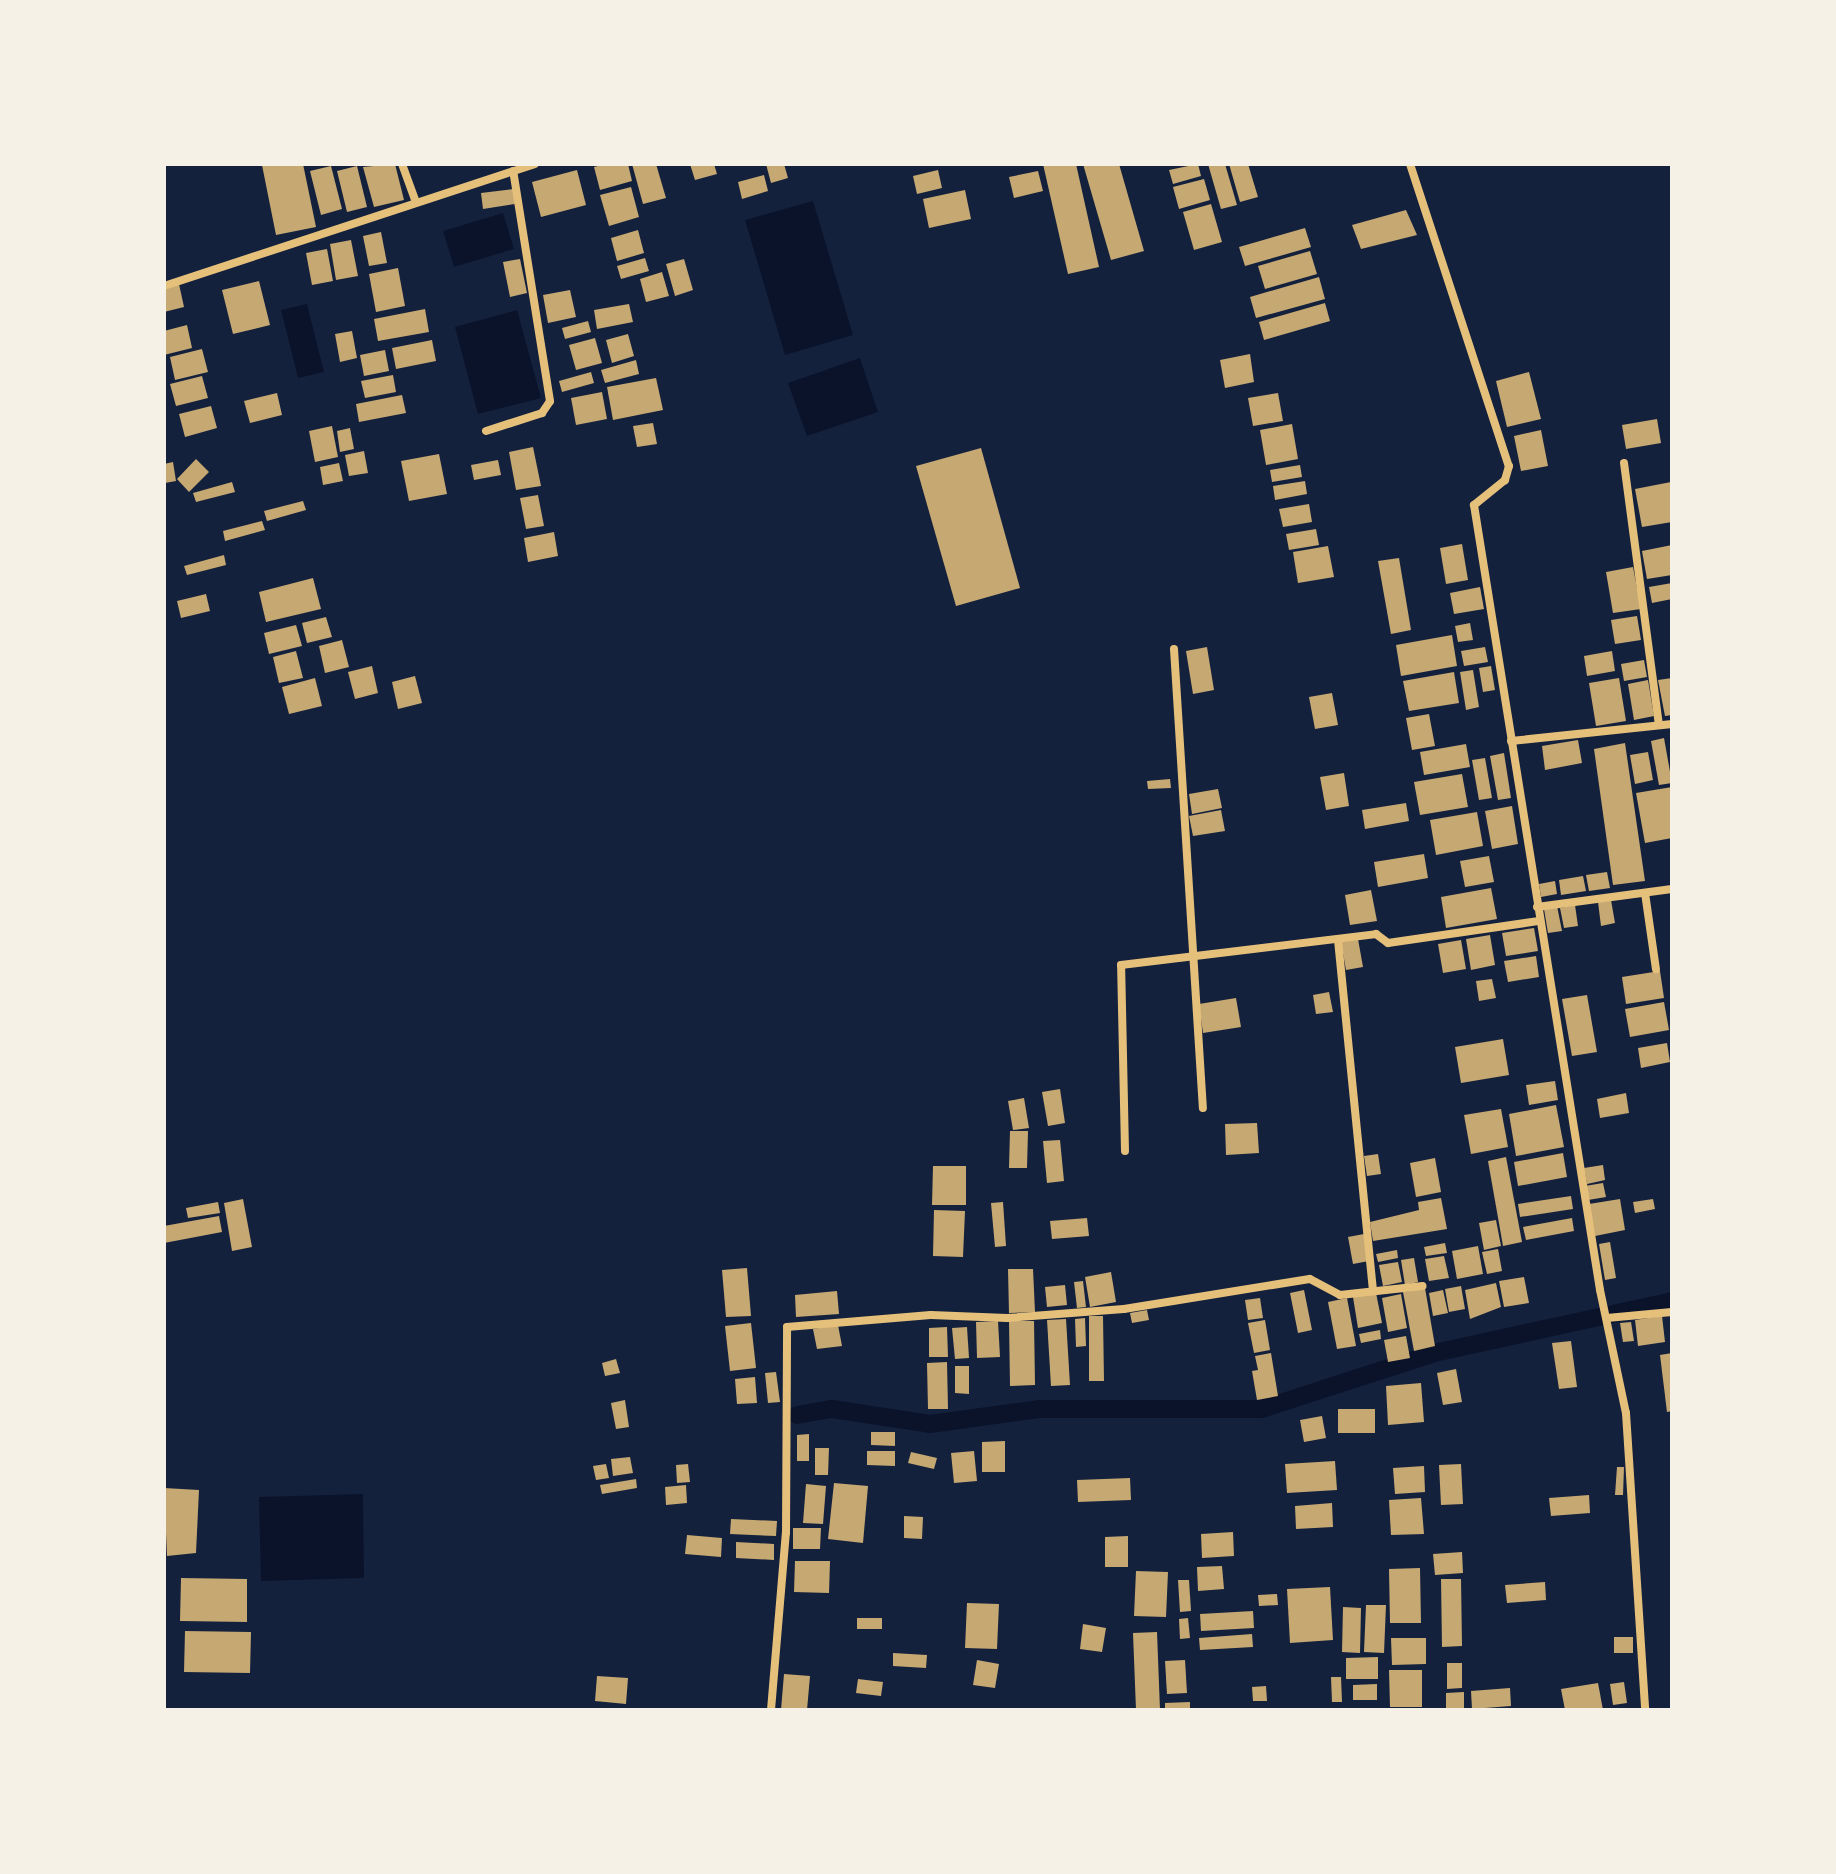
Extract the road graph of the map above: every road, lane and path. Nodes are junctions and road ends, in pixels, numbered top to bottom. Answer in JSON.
{"nodes":[{"id":1,"x":402,"y":164,"type":"edge"},
{"id":2,"x":534,"y":164,"type":"edge"},
{"id":3,"x":1410,"y":164,"type":"edge"},
{"id":4,"x":513,"y":171,"type":"junction"},
{"id":5,"x":415,"y":200,"type":"junction"},
{"id":6,"x":164,"y":286,"type":"edge"},
{"id":7,"x":486,"y":431,"type":"dead end"},
{"id":8,"x":1624,"y":463,"type":"dead end"},
{"id":9,"x":1174,"y":649,"type":"dead end"},
{"id":10,"x":1672,"y":724,"type":"edge"},
{"id":11,"x":1659,"y":725,"type":"junction"},
{"id":12,"x":1511,"y":741,"type":"junction"},
{"id":13,"x":1672,"y":889,"type":"edge"},
{"id":14,"x":1645,"y":893,"type":"junction"},
{"id":15,"x":1537,"y":907,"type":"junction"},
{"id":16,"x":1539,"y":921,"type":"junction"},
{"id":17,"x":1338,"y":940,"type":"junction"},
{"id":18,"x":1193,"y":957,"type":"junction"},
{"id":19,"x":1656,"y":969,"type":"dead end"},
{"id":20,"x":1203,"y":1108,"type":"dead end"},
{"id":21,"x":1125,"y":1151,"type":"dead end"},
{"id":22,"x":1423,"y":1286,"type":"dead end"},
{"id":23,"x":1373,"y":1291,"type":"junction"},
{"id":24,"x":1672,"y":1312,"type":"edge"},
{"id":25,"x":1607,"y":1318,"type":"junction"},
{"id":26,"x":771,"y":1710,"type":"edge"},
{"id":27,"x":1645,"y":1710,"type":"edge"}],
"edges":[{"from":1,"to":5,"type":"street"},
{"from":2,"to":4,"type":"street"},
{"from":3,"to":12,"type":"street"},
{"from":4,"to":5,"type":"street"},
{"from":4,"to":7,"type":"street"},
{"from":5,"to":6,"type":"street"},
{"from":8,"to":11,"type":"street"},
{"from":9,"to":18,"type":"street"},
{"from":10,"to":11,"type":"street"},
{"from":11,"to":12,"type":"street"},
{"from":12,"to":15,"type":"street"},
{"from":13,"to":14,"type":"street"},
{"from":14,"to":15,"type":"street"},
{"from":14,"to":19,"type":"street"},
{"from":15,"to":16,"type":"street"},
{"from":16,"to":17,"type":"street"},
{"from":16,"to":25,"type":"street"},
{"from":17,"to":18,"type":"street"},
{"from":17,"to":23,"type":"street"},
{"from":18,"to":20,"type":"street"},
{"from":18,"to":21,"type":"street"},
{"from":22,"to":23,"type":"street"},
{"from":23,"to":26,"type":"street"},
{"from":24,"to":25,"type":"street"},
{"from":25,"to":27,"type":"street"}]}
